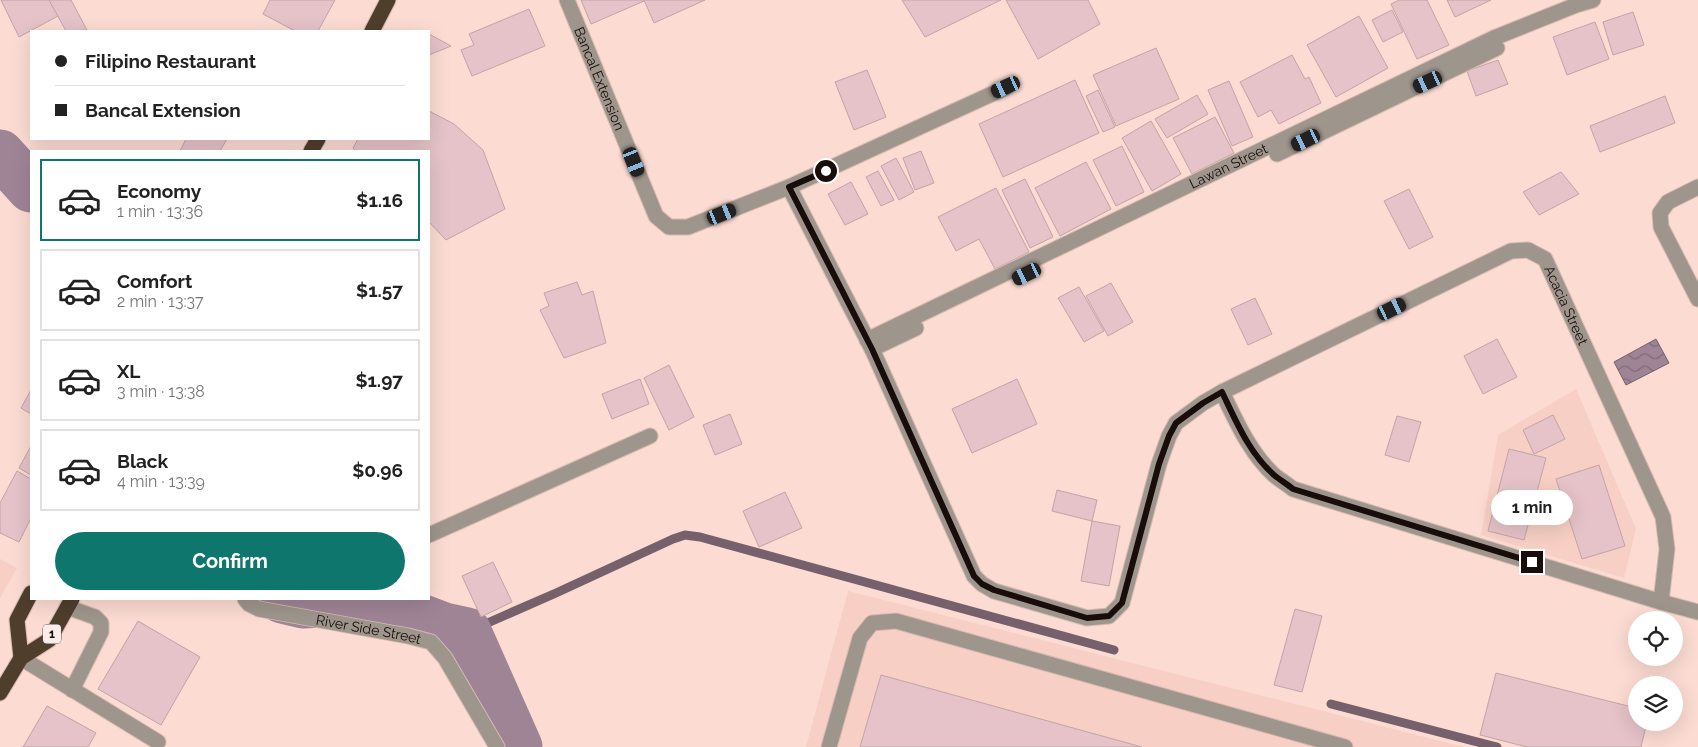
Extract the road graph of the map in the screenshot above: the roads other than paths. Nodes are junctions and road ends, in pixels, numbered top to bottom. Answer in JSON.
{"nodes":[{"id":1,"x":388,"y":0,"type":"edge"},
{"id":2,"x":567,"y":0,"type":"edge"},
{"id":3,"x":1593,"y":0,"type":"edge"},
{"id":4,"x":373,"y":30,"type":"edge"},
{"id":5,"x":1497,"y":48,"type":"dead end"},
{"id":6,"x":1006,"y":87,"type":"dead end"},
{"id":7,"x":789,"y":187,"type":"junction"},
{"id":8,"x":1698,"y":188,"type":"edge"},
{"id":9,"x":1698,"y":299,"type":"edge"},
{"id":10,"x":870,"y":344,"type":"junction"},
{"id":11,"x":1222,"y":392,"type":"junction"},
{"id":12,"x":650,"y":436,"type":"dead end"},
{"id":13,"x":430,"y":535,"type":"edge"},
{"id":14,"x":30,"y":595,"type":"edge"},
{"id":15,"x":246,"y":600,"type":"edge"},
{"id":16,"x":1661,"y":602,"type":"junction"},
{"id":17,"x":69,"y":603,"type":"edge"},
{"id":18,"x":1698,"y":612,"type":"edge"},
{"id":19,"x":21,"y":658,"type":"junction"},
{"id":20,"x":72,"y":690,"type":"junction"},
{"id":21,"x":0,"y":694,"type":"edge"},
{"id":22,"x":158,"y":742,"type":"dead end"},
{"id":23,"x":497,"y":747,"type":"edge"},
{"id":24,"x":829,"y":747,"type":"edge"},
{"id":25,"x":1345,"y":747,"type":"edge"}],
"edges":[{"from":1,"to":4,"type":"highway"},
{"from":2,"to":7,"type":"street","name":"Bancal Extension"},
{"from":3,"to":10,"type":"street","name":"Lawan Street"},
{"from":5,"to":10,"type":"street"},
{"from":6,"to":7,"type":"street","name":"Bancal Extension"},
{"from":7,"to":10,"type":"street"},
{"from":8,"to":9,"type":"street"},
{"from":10,"to":11,"type":"street"},
{"from":11,"to":16,"type":"street"},
{"from":11,"to":16,"type":"street","name":"Acacia Street"},
{"from":12,"to":13,"type":"street"},
{"from":14,"to":19,"type":"highway"},
{"from":15,"to":23,"type":"street","name":"River Side Street"},
{"from":16,"to":18,"type":"street"},
{"from":17,"to":19,"type":"highway","number":"1"},
{"from":17,"to":20,"type":"street"},
{"from":19,"to":20,"type":"street"},
{"from":19,"to":21,"type":"highway","number":"1"},
{"from":20,"to":22,"type":"street"},
{"from":24,"to":25,"type":"street"}]}
